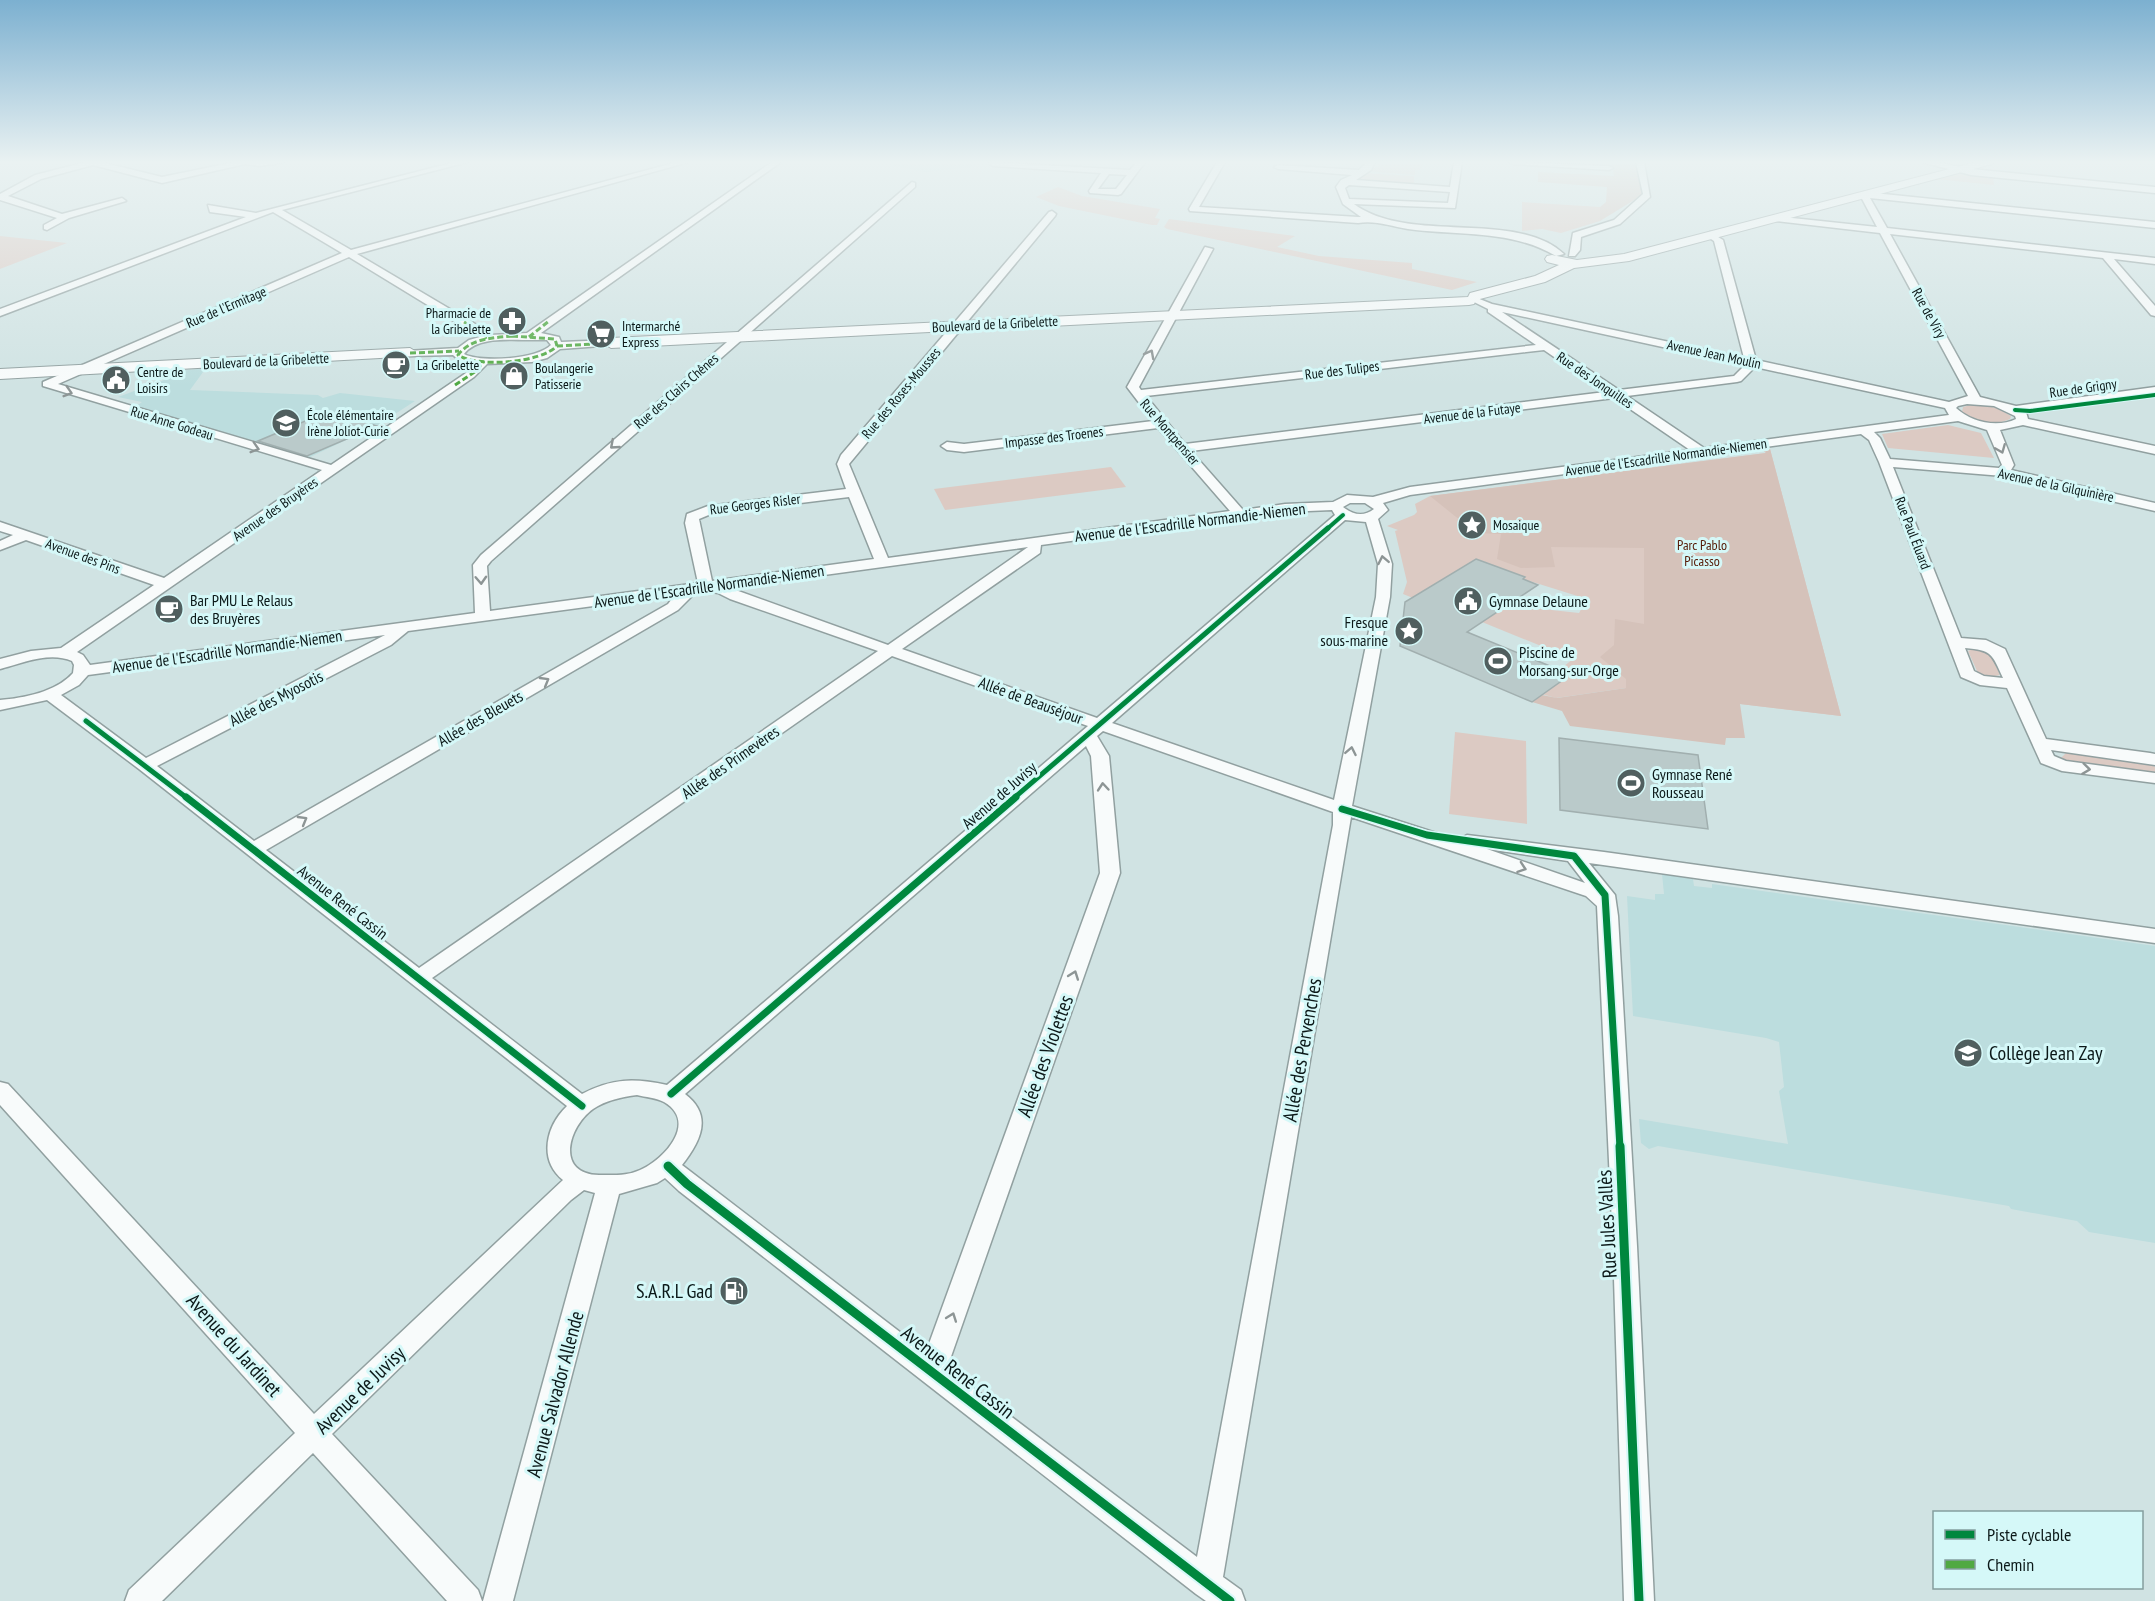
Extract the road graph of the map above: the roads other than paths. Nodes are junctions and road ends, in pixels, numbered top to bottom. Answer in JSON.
{"nodes":[{"id":1,"x":201,"y":237,"type":"edge"},
{"id":2,"x":320,"y":237,"type":"edge"},
{"id":3,"x":411,"y":237,"type":"edge"},
{"id":4,"x":671,"y":237,"type":"edge"},
{"id":5,"x":852,"y":237,"type":"edge"},
{"id":6,"x":1033,"y":237,"type":"edge"},
{"id":7,"x":1518,"y":237,"type":"edge"},
{"id":8,"x":1576,"y":237,"type":"edge"},
{"id":9,"x":1704,"y":237,"type":"edge"},
{"id":10,"x":1713,"y":237,"type":"edge"},
{"id":11,"x":1886,"y":237,"type":"edge"},
{"id":12,"x":1934,"y":237,"type":"edge"},
{"id":13,"x":1208,"y":249,"type":"dead end"},
{"id":14,"x":348,"y":254,"type":"junction"},
{"id":15,"x":2106,"y":256,"type":"junction"},
{"id":16,"x":1568,"y":260,"type":"junction"},
{"id":17,"x":2155,"y":261,"type":"edge"},
{"id":18,"x":1475,"y":300,"type":"junction"},
{"id":19,"x":0,"y":313,"type":"edge"},
{"id":20,"x":2155,"y":313,"type":"edge"},
{"id":21,"x":1171,"y":315,"type":"junction"},
{"id":22,"x":958,"y":326,"type":"junction"},
{"id":23,"x":529,"y":337,"type":"junction"},
{"id":24,"x":737,"y":337,"type":"junction"},
{"id":25,"x":486,"y":339,"type":"junction"},
{"id":26,"x":611,"y":344,"type":"joint"},
{"id":27,"x":557,"y":346,"type":"junction"},
{"id":28,"x":1546,"y":347,"type":"junction"},
{"id":29,"x":459,"y":351,"type":"junction"},
{"id":30,"x":410,"y":353,"type":"joint"},
{"id":31,"x":484,"y":361,"type":"junction"},
{"id":32,"x":1751,"y":363,"type":"junction"},
{"id":33,"x":80,"y":370,"type":"junction"},
{"id":34,"x":0,"y":374,"type":"edge"},
{"id":35,"x":2155,"y":391,"type":"edge"},
{"id":36,"x":1137,"y":394,"type":"junction"},
{"id":37,"x":1617,"y":395,"type":"junction"},
{"id":38,"x":1976,"y":400,"type":"junction"},
{"id":39,"x":1951,"y":406,"type":"junction"},
{"id":40,"x":2019,"y":416,"type":"junction"},
{"id":41,"x":1960,"y":417,"type":"junction"},
{"id":42,"x":1161,"y":424,"type":"junction"},
{"id":43,"x":1992,"y":426,"type":"junction"},
{"id":44,"x":1864,"y":430,"type":"junction"},
{"id":45,"x":946,"y":446,"type":"dead end"},
{"id":46,"x":1184,"y":448,"type":"junction"},
{"id":47,"x":2155,"y":450,"type":"edge"},
{"id":48,"x":1702,"y":452,"type":"junction"},
{"id":49,"x":1885,"y":462,"type":"junction"},
{"id":50,"x":332,"y":469,"type":"junction"},
{"id":51,"x":2003,"y":472,"type":"junction"},
{"id":52,"x":854,"y":492,"type":"junction"},
{"id":53,"x":2155,"y":507,"type":"edge"},
{"id":54,"x":1340,"y":510,"type":"junction"},
{"id":55,"x":1373,"y":510,"type":"junction"},
{"id":56,"x":1240,"y":514,"type":"junction"},
{"id":57,"x":0,"y":526,"type":"edge"},
{"id":58,"x":26,"y":535,"type":"junction"},
{"id":59,"x":1034,"y":542,"type":"junction"},
{"id":60,"x":0,"y":546,"type":"edge"},
{"id":61,"x":884,"y":562,"type":"junction"},
{"id":62,"x":166,"y":584,"type":"junction"},
{"id":63,"x":706,"y":586,"type":"junction"},
{"id":64,"x":483,"y":616,"type":"junction"},
{"id":65,"x":404,"y":627,"type":"junction"},
{"id":66,"x":1955,"y":642,"type":"junction"},
{"id":67,"x":891,"y":650,"type":"junction"},
{"id":68,"x":63,"y":654,"type":"junction"},
{"id":69,"x":0,"y":664,"type":"edge"},
{"id":70,"x":82,"y":671,"type":"junction"},
{"id":71,"x":2014,"y":684,"type":"junction"},
{"id":72,"x":50,"y":695,"type":"junction"},
{"id":73,"x":0,"y":705,"type":"edge"},
{"id":74,"x":1094,"y":730,"type":"junction"},
{"id":75,"x":2039,"y":743,"type":"junction"},
{"id":76,"x":2155,"y":760,"type":"edge"},
{"id":77,"x":145,"y":765,"type":"junction"},
{"id":78,"x":2155,"y":778,"type":"edge"},
{"id":79,"x":1342,"y":809,"type":"junction"},
{"id":80,"x":1427,"y":835,"type":"junction"},
{"id":81,"x":252,"y":850,"type":"junction"},
{"id":82,"x":1574,"y":856,"type":"junction"},
{"id":83,"x":1606,"y":904,"type":"junction"},
{"id":84,"x":2155,"y":936,"type":"edge"},
{"id":85,"x":418,"y":978,"type":"junction"},
{"id":86,"x":0,"y":1090,"type":"edge"},
{"id":87,"x":671,"y":1094,"type":"junction"},
{"id":88,"x":582,"y":1106,"type":"junction"},
{"id":89,"x":668,"y":1166,"type":"junction"},
{"id":90,"x":581,"y":1180,"type":"junction"},
{"id":91,"x":609,"y":1186,"type":"junction"},
{"id":92,"x":932,"y":1372,"type":"junction"},
{"id":93,"x":314,"y":1433,"type":"junction"},
{"id":94,"x":1207,"y":1584,"type":"junction"},
{"id":95,"x":140,"y":1601,"type":"edge"},
{"id":96,"x":467,"y":1601,"type":"edge"},
{"id":97,"x":498,"y":1601,"type":"edge"},
{"id":98,"x":1230,"y":1601,"type":"edge"},
{"id":99,"x":1639,"y":1601,"type":"edge"}],
"edges":[{"from":1,"to":19,"type":"street"},
{"from":2,"to":14,"type":"street"},
{"from":3,"to":14,"type":"street","name":"Rue de l'Ermitage"},
{"from":4,"to":23,"type":"street"},
{"from":5,"to":24,"type":"street","name":"Rue des Clairs Chênes"},
{"from":6,"to":22,"type":"street","name":"Rue des Roses-Mousses"},
{"from":7,"to":16,"type":"street"},
{"from":8,"to":16,"type":"street"},
{"from":9,"to":16,"type":"main road","name":"Boulevard de la Gribelette"},
{"from":10,"to":32,"type":"street"},
{"from":11,"to":38,"type":"street","name":"Rue de Viry"},
{"from":12,"to":15,"type":"street"},
{"from":13,"to":21,"type":"street","name":"Rue Montpensier"},
{"from":14,"to":25,"type":"street"},
{"from":14,"to":33,"type":"street","name":"Rue de l'Ermitage"},
{"from":15,"to":17,"type":"street"},
{"from":15,"to":20,"type":"street"},
{"from":16,"to":18,"type":"main road","name":"Boulevard de la Gribelette"},
{"from":18,"to":21,"type":"main road","name":"Boulevard de la Gribelette"},
{"from":18,"to":28,"type":"street","name":"Rue des Jonquilles"},
{"from":18,"to":32,"type":"street","name":"Avenue Jean Moulin"},
{"from":21,"to":22,"type":"main road","name":"Boulevard de la Gribelette"},
{"from":36,"to":21,"type":"street","name":"Rue Montpensier","one_way":true},
{"from":22,"to":24,"type":"main road","name":"Boulevard de la Gribelette"},
{"from":22,"to":52,"type":"street","name":"Rue des Roses-Mousses"},
{"from":23,"to":25,"type":"street"},
{"from":23,"to":27,"type":"street"},
{"from":24,"to":26,"type":"main road","name":"Boulevard de la Gribelette"},
{"from":24,"to":64,"type":"street","name":"Rue des Clairs Chênes","one_way":true},
{"from":25,"to":29,"type":"street"},
{"from":26,"to":27,"type":"street","name":"Boulevard de la Gribelette"},
{"from":27,"to":31,"type":"street"},
{"from":28,"to":36,"type":"street","name":"Rue des Tulipes"},
{"from":28,"to":37,"type":"street","name":"Rue des Jonquilles"},
{"from":29,"to":30,"type":"street","name":"Boulevard de la Gribelette"},
{"from":29,"to":31,"type":"street"},
{"from":30,"to":33,"type":"main road","name":"Boulevard de la Gribelette"},
{"from":31,"to":50,"type":"street","name":"Avenue des Bruyères"},
{"from":32,"to":37,"type":"street","name":"Avenue de la Futaye"},
{"from":32,"to":39,"type":"street","name":"Avenue Jean Moulin"},
{"from":33,"to":34,"type":"main road","name":"Boulevard de la Gribelette"},
{"from":33,"to":50,"type":"street","name":"Rue Anne Godeau","one_way":true},
{"from":35,"to":40,"type":"street","name":"Rue de Grigny"},
{"from":36,"to":42,"type":"street","name":"Rue Montpensier"},
{"from":37,"to":46,"type":"street","name":"Avenue de la Futaye"},
{"from":37,"to":48,"type":"street","name":"Rue des Jonquilles"},
{"from":38,"to":39,"type":"street"},
{"from":38,"to":40,"type":"street"},
{"from":39,"to":41,"type":"street"},
{"from":40,"to":43,"type":"street","name":"Rue de Grigny"},
{"from":40,"to":47,"type":"street"},
{"from":41,"to":43,"type":"street"},
{"from":41,"to":44,"type":"street","name":"Avenue de l'Escadrille Normandie-Niemen"},
{"from":42,"to":45,"type":"street","name":"Impasse des Troenes"},
{"from":42,"to":46,"type":"street","name":"Rue Montpensier"},
{"from":43,"to":51,"type":"street","one_way":true},
{"from":44,"to":48,"type":"street","name":"Avenue de l'Escadrille Normandie-Niemen"},
{"from":44,"to":49,"type":"street","name":"Rue Paul Éluard"},
{"from":46,"to":56,"type":"street","name":"Rue Montpensier"},
{"from":48,"to":55,"type":"street","name":"Avenue de l'Escadrille Normandie-Niemen"},
{"from":49,"to":51,"type":"street","name":"Avenue de la Gilquinière"},
{"from":49,"to":66,"type":"street","name":"Rue Paul Éluard"},
{"from":50,"to":62,"type":"street","name":"Avenue des Bruyères"},
{"from":51,"to":53,"type":"street","name":"Avenue de la Gilquinière"},
{"from":52,"to":61,"type":"street","name":"Rue des Roses-Mousses"},
{"from":52,"to":63,"type":"street","name":"Rue Georges Risler"},
{"from":54,"to":55,"type":"street"},
{"from":54,"to":55,"type":"street"},
{"from":54,"to":56,"type":"street","name":"Avenue de l'Escadrille Normandie-Niemen"},
{"from":54,"to":74,"type":"street","name":"Avenue de Juvisy"},
{"from":79,"to":55,"type":"street","name":"Allée des Pervenches","one_way":true},
{"from":56,"to":59,"type":"street","name":"Avenue de l'Escadrille Normandie-Niemen"},
{"from":57,"to":58,"type":"street","name":"Avenue des Pins"},
{"from":58,"to":60,"type":"street"},
{"from":58,"to":62,"type":"street","name":"Avenue des Pins"},
{"from":59,"to":61,"type":"street","name":"Avenue de l'Escadrille Normandie-Niemen"},
{"from":59,"to":67,"type":"street","name":"Allée des Primevères"},
{"from":61,"to":63,"type":"street","name":"Avenue de l'Escadrille Normandie-Niemen"},
{"from":62,"to":68,"type":"street","name":"Avenue des Bruyères"},
{"from":63,"to":64,"type":"street","name":"Avenue de l'Escadrille Normandie-Niemen"},
{"from":63,"to":67,"type":"street","name":"Allée de Beauséjour"},
{"from":81,"to":63,"type":"street","name":"Allée des Bleuets","one_way":true},
{"from":64,"to":65,"type":"street","name":"Avenue de l'Escadrille Normandie-Niemen"},
{"from":65,"to":70,"type":"street","name":"Avenue de l'Escadrille Normandie-Niemen"},
{"from":65,"to":77,"type":"street","name":"Allée des Myosotis"},
{"from":66,"to":71,"type":"street"},
{"from":66,"to":71,"type":"street","name":"Rue Paul Éluard"},
{"from":67,"to":74,"type":"street","name":"Allée de Beauséjour"},
{"from":67,"to":85,"type":"street","name":"Allée des Primevères"},
{"from":68,"to":69,"type":"street"},
{"from":68,"to":70,"type":"street"},
{"from":70,"to":72,"type":"street"},
{"from":71,"to":75,"type":"street"},
{"from":72,"to":73,"type":"street"},
{"from":72,"to":77,"type":"street","name":"Avenue René Cassin"},
{"from":74,"to":79,"type":"street","name":"Allée de Beauséjour"},
{"from":74,"to":87,"type":"street","name":"Avenue de Juvisy"},
{"from":92,"to":74,"type":"street","name":"Allée des Violettes","one_way":true},
{"from":75,"to":76,"type":"street"},
{"from":75,"to":78,"type":"street","one_way":true},
{"from":77,"to":81,"type":"street","name":"Avenue René Cassin"},
{"from":79,"to":80,"type":"street","name":"Allée de Beauséjour"},
{"from":79,"to":94,"type":"street","name":"Allée des Pervenches"},
{"from":80,"to":82,"type":"street"},
{"from":80,"to":83,"type":"street","one_way":true},
{"from":81,"to":85,"type":"street","name":"Avenue René Cassin"},
{"from":82,"to":83,"type":"street","name":"Rue Jules Vallès"},
{"from":82,"to":84,"type":"street"},
{"from":83,"to":99,"type":"street","name":"Rue Jules Vallès"},
{"from":85,"to":88,"type":"street","name":"Avenue René Cassin"},
{"from":86,"to":93,"type":"street","name":"Avenue du Jardinet"},
{"from":87,"to":88,"type":"street"},
{"from":87,"to":89,"type":"street"},
{"from":88,"to":90,"type":"street"},
{"from":89,"to":91,"type":"street"},
{"from":89,"to":92,"type":"street","name":"Avenue René Cassin"},
{"from":90,"to":91,"type":"street"},
{"from":90,"to":93,"type":"street","name":"Avenue de Juvisy"},
{"from":91,"to":97,"type":"street","name":"Avenue Salvador Allende"},
{"from":92,"to":94,"type":"street","name":"Avenue René Cassin"},
{"from":93,"to":95,"type":"street","name":"Avenue de Juvisy"},
{"from":93,"to":96,"type":"street","name":"Avenue du Jardinet"},
{"from":94,"to":98,"type":"street","name":"Avenue René Cassin"}]}
